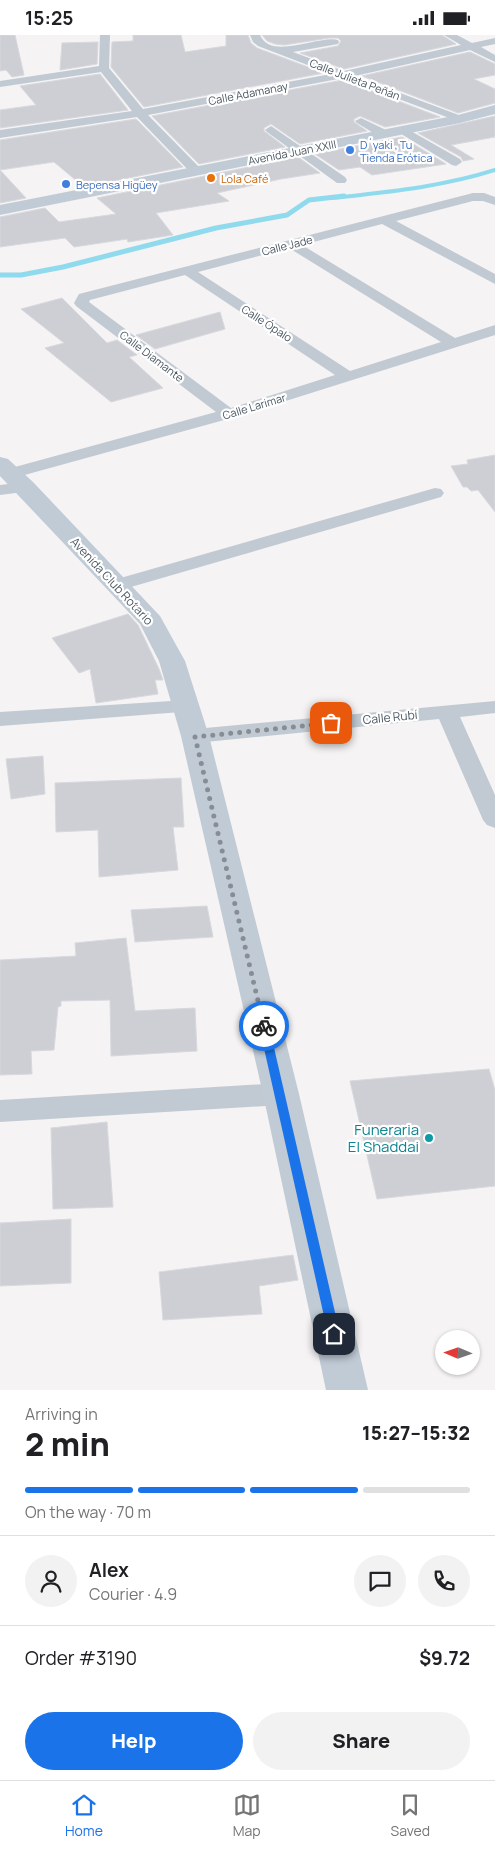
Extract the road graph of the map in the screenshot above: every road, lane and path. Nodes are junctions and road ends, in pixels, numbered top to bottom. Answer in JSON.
{"nodes":[{"id":1,"x":105,"y":35,"type":"edge"},
{"id":2,"x":256,"y":35,"type":"edge"},
{"id":3,"x":449,"y":35,"type":"edge"},
{"id":4,"x":495,"y":41,"type":"edge"},
{"id":5,"x":334,"y":42,"type":"dead end"},
{"id":6,"x":473,"y":47,"type":"junction"},
{"id":7,"x":282,"y":51,"type":"junction"},
{"id":8,"x":495,"y":59,"type":"edge"},
{"id":9,"x":104,"y":68,"type":"junction"},
{"id":10,"x":343,"y":75,"type":"junction"},
{"id":11,"x":0,"y":84,"type":"edge"},
{"id":12,"x":495,"y":109,"type":"edge"},
{"id":13,"x":140,"y":113,"type":"junction"},
{"id":14,"x":460,"y":119,"type":"junction"},
{"id":15,"x":361,"y":121,"type":"dead end"},
{"id":16,"x":271,"y":130,"type":"dead end"},
{"id":17,"x":402,"y":130,"type":"junction"},
{"id":18,"x":0,"y":133,"type":"edge"},
{"id":19,"x":384,"y":134,"type":"junction"},
{"id":20,"x":298,"y":151,"type":"junction"},
{"id":21,"x":456,"y":162,"type":"dead end"},
{"id":22,"x":196,"y":171,"type":"junction"},
{"id":23,"x":341,"y":180,"type":"dead end"},
{"id":24,"x":492,"y":200,"type":"edge"},
{"id":25,"x":0,"y":211,"type":"edge"},
{"id":26,"x":384,"y":220,"type":"junction"},
{"id":27,"x":291,"y":244,"type":"junction"},
{"id":28,"x":186,"y":271,"type":"junction"},
{"id":29,"x":495,"y":280,"type":"edge"},
{"id":30,"x":84,"y":297,"type":"joint"},
{"id":31,"x":495,"y":330,"type":"edge"},
{"id":32,"x":453,"y":343,"type":"junction"},
{"id":33,"x":347,"y":377,"type":"junction"},
{"id":34,"x":229,"y":414,"type":"junction"},
{"id":35,"x":9,"y":479,"type":"edge"},
{"id":36,"x":435,"y":493,"type":"dead end"},
{"id":37,"x":117,"y":585,"type":"junction"},
{"id":38,"x":186,"y":706,"type":"junction"},
{"id":39,"x":495,"y":707,"type":"edge"},
{"id":40,"x":447,"y":712,"type":"junction"},
{"id":41,"x":0,"y":719,"type":"edge"},
{"id":42,"x":195,"y":737,"type":"junction"},
{"id":43,"x":495,"y":820,"type":"edge"},
{"id":44,"x":281,"y":1094,"type":"junction"},
{"id":45,"x":0,"y":1111,"type":"edge"},
{"id":46,"x":347,"y":1390,"type":"edge"}],
"edges":[{"from":1,"to":9,"type":"street"},
{"from":2,"to":7,"type":"street","name":"Calle Julieta Peñán"},
{"from":3,"to":6,"type":"street"},
{"from":4,"to":6,"type":"street","name":"Calle Adamanay"},
{"from":5,"to":7,"type":"street"},
{"from":6,"to":8,"type":"street"},
{"from":6,"to":10,"type":"street","name":"Calle Adamanay"},
{"from":7,"to":10,"type":"street","name":"Calle Julieta Peñán"},
{"from":9,"to":11,"type":"street"},
{"from":9,"to":13,"type":"street"},
{"from":10,"to":13,"type":"street","name":"Calle Adamanay"},
{"from":10,"to":14,"type":"street","name":"Calle Julieta Peñán"},
{"from":12,"to":14,"type":"main road","name":"Avenida Juan XXIII"},
{"from":13,"to":18,"type":"street","name":"Calle Adamanay"},
{"from":13,"to":22,"type":"street"},
{"from":14,"to":17,"type":"main road","name":"Avenida Juan XXIII"},
{"from":15,"to":19,"type":"street"},
{"from":16,"to":20,"type":"street"},
{"from":17,"to":19,"type":"main road","name":"Avenida Juan XXIII"},
{"from":17,"to":21,"type":"street"},
{"from":19,"to":20,"type":"main road","name":"Avenida Juan XXIII"},
{"from":20,"to":22,"type":"main road","name":"Avenida Juan XXIII"},
{"from":20,"to":23,"type":"street"},
{"from":22,"to":25,"type":"main road","name":"Avenida Juan XXIII"},
{"from":24,"to":26,"type":"street","name":"Calle Jade"},
{"from":26,"to":27,"type":"street","name":"Calle Jade"},
{"from":26,"to":29,"type":"street"},
{"from":27,"to":28,"type":"street","name":"Calle Jade"},
{"from":27,"to":32,"type":"street"},
{"from":28,"to":30,"type":"street","name":"Calle Jade"},
{"from":28,"to":33,"type":"street","name":"Calle Ópalo"},
{"from":30,"to":34,"type":"street","name":"Calle Diamante"},
{"from":31,"to":32,"type":"street","name":"Calle Larimar"},
{"from":32,"to":33,"type":"street","name":"Calle Larimar"},
{"from":33,"to":34,"type":"street","name":"Calle Larimar"},
{"from":34,"to":35,"type":"street","name":"Calle Larimar"},
{"from":35,"to":37,"type":"main road","name":"Avenida Club Rotario"},
{"from":36,"to":37,"type":"street"},
{"from":37,"to":38,"type":"main road","name":"Avenida Club Rotario"},
{"from":38,"to":41,"type":"street"},
{"from":38,"to":42,"type":"main road","name":"Avenida Club Rotario"},
{"from":39,"to":40,"type":"street","name":"Calle Rubí"},
{"from":40,"to":42,"type":"street","name":"Calle Rubí"},
{"from":40,"to":43,"type":"street"},
{"from":42,"to":44,"type":"main road","name":"Avenida Club Rotario"},
{"from":44,"to":45,"type":"street"},
{"from":44,"to":46,"type":"main road","name":"Avenida Club Rotario"}]}
